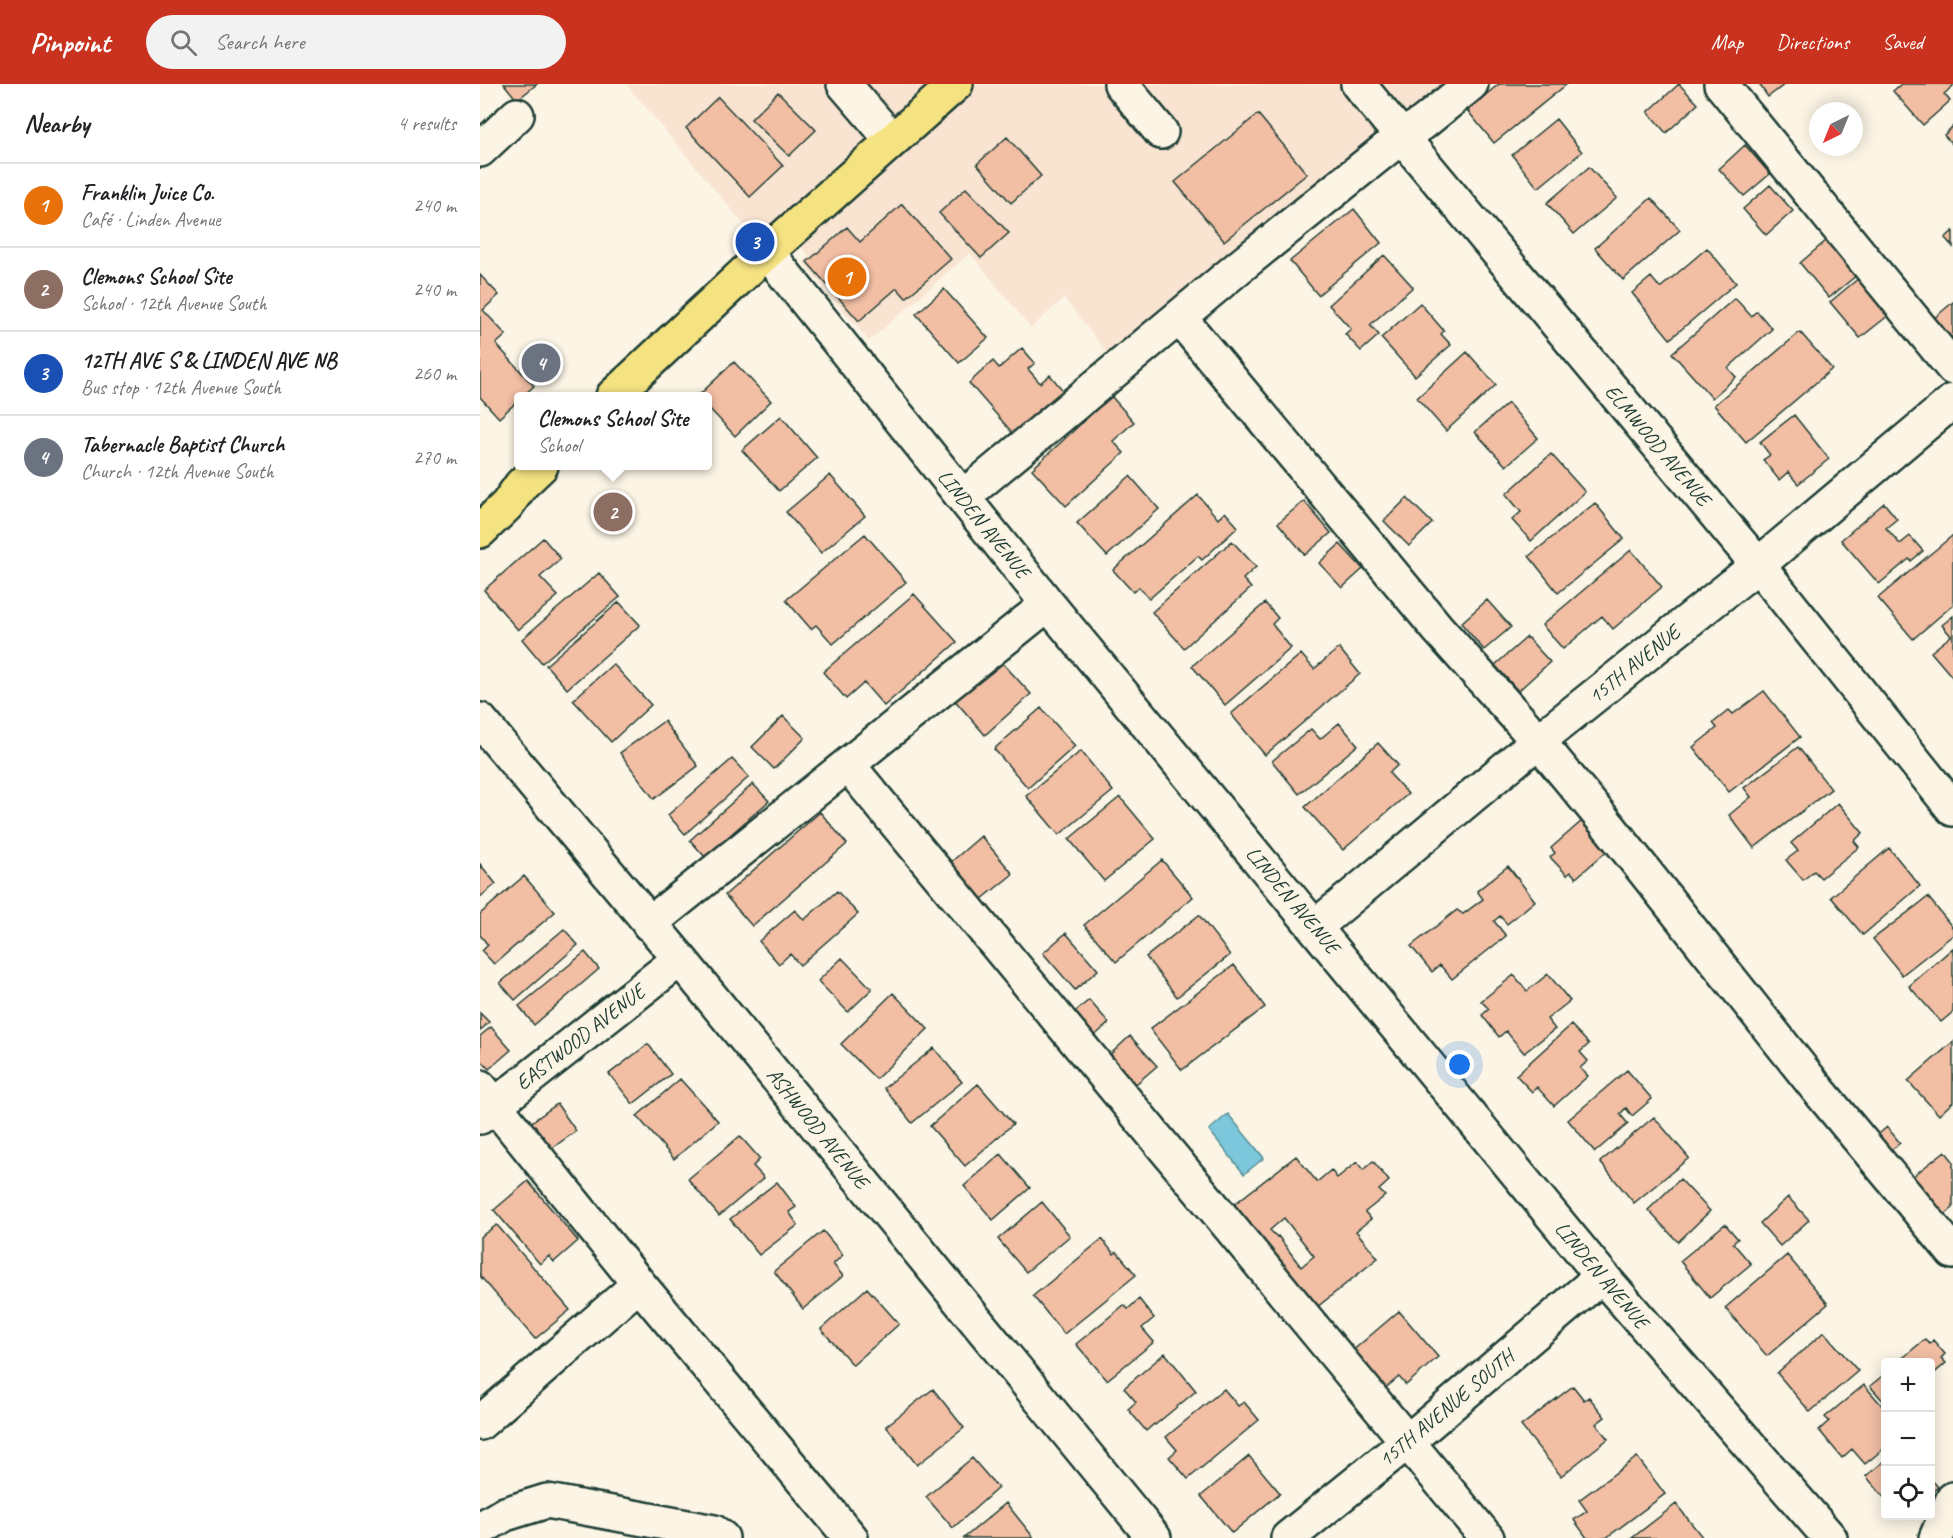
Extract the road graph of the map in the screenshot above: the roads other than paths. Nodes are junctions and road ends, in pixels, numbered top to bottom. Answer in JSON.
{"nodes":[{"id":1,"x":844,"y":84,"type":"edge"},
{"id":2,"x":956,"y":84,"type":"edge"},
{"id":3,"x":1121,"y":84,"type":"edge"},
{"id":4,"x":1358,"y":84,"type":"edge"},
{"id":5,"x":1471,"y":84,"type":"edge"},
{"id":6,"x":1721,"y":84,"type":"edge"},
{"id":7,"x":517,"y":115,"type":"dead end"},
{"id":8,"x":1161,"y":132,"type":"dead end"},
{"id":9,"x":1401,"y":137,"type":"junction"},
{"id":10,"x":892,"y":140,"type":"junction"},
{"id":11,"x":480,"y":150,"type":"edge"},
{"id":12,"x":767,"y":252,"type":"junction"},
{"id":13,"x":1179,"y":317,"type":"junction"},
{"id":14,"x":1953,"y":368,"type":"edge"},
{"id":15,"x":617,"y":392,"type":"edge"},
{"id":16,"x":1953,"y":401,"type":"edge"},
{"id":17,"x":531,"y":475,"type":"edge"},
{"id":18,"x":963,"y":497,"type":"junction"},
{"id":19,"x":480,"y":509,"type":"edge"},
{"id":20,"x":480,"y":531,"type":"edge"},
{"id":21,"x":1758,"y":565,"type":"junction"},
{"id":22,"x":1048,"y":604,"type":"junction"},
{"id":23,"x":480,"y":720,"type":"edge"},
{"id":24,"x":1538,"y":741,"type":"junction"},
{"id":25,"x":848,"y":765,"type":"junction"},
{"id":26,"x":1953,"y":809,"type":"edge"},
{"id":27,"x":649,"y":924,"type":"junction"},
{"id":28,"x":1316,"y":927,"type":"junction"},
{"id":29,"x":680,"y":959,"type":"junction"},
{"id":30,"x":485,"y":1103,"type":"edge"},
{"id":31,"x":1953,"y":1252,"type":"edge"},
{"id":32,"x":1602,"y":1276,"type":"junction"},
{"id":33,"x":639,"y":1284,"type":"junction"},
{"id":34,"x":480,"y":1424,"type":"edge"},
{"id":35,"x":1407,"y":1442,"type":"junction"},
{"id":36,"x":1953,"y":1499,"type":"edge"},
{"id":37,"x":480,"y":1529,"type":"edge"},
{"id":38,"x":722,"y":1538,"type":"edge"},
{"id":39,"x":851,"y":1538,"type":"edge"},
{"id":40,"x":1154,"y":1538,"type":"edge"},
{"id":41,"x":1288,"y":1538,"type":"edge"},
{"id":42,"x":1487,"y":1538,"type":"edge"},
{"id":43,"x":1830,"y":1538,"type":"edge"},
{"id":44,"x":1936,"y":1538,"type":"edge"}],
"edges":[{"from":1,"to":10,"type":"street"},
{"from":2,"to":10,"type":"main road"},
{"from":3,"to":8,"type":"street"},
{"from":4,"to":9,"type":"street","name":"ELMWOOD AVENUE"},
{"from":5,"to":9,"type":"street"},
{"from":6,"to":14,"type":"street"},
{"from":7,"to":11,"type":"street"},
{"from":9,"to":13,"type":"street"},
{"from":9,"to":21,"type":"street","name":"ELMWOOD AVENUE"},
{"from":10,"to":12,"type":"main road"},
{"from":12,"to":15,"type":"main road"},
{"from":12,"to":18,"type":"street","name":"LINDEN AVENUE"},
{"from":13,"to":18,"type":"street"},
{"from":13,"to":24,"type":"street"},
{"from":16,"to":21,"type":"street","name":"15TH AVENUE"},
{"from":17,"to":19,"type":"main road"},
{"from":17,"to":20,"type":"main road"},
{"from":18,"to":22,"type":"street","name":"LINDEN AVENUE"},
{"from":21,"to":24,"type":"street","name":"15TH AVENUE"},
{"from":21,"to":26,"type":"street","name":"ELMWOOD AVENUE"},
{"from":22,"to":25,"type":"street"},
{"from":22,"to":28,"type":"street","name":"LINDEN AVENUE"},
{"from":23,"to":27,"type":"street","name":"ASHWOOD AVENUE"},
{"from":24,"to":28,"type":"street","name":"15TH AVENUE"},
{"from":24,"to":31,"type":"street"},
{"from":25,"to":27,"type":"street"},
{"from":25,"to":35,"type":"street"},
{"from":27,"to":29,"type":"street","name":"ASHWOOD AVENUE"},
{"from":28,"to":32,"type":"street","name":"LINDEN AVENUE"},
{"from":29,"to":30,"type":"street","name":"EASTWOOD AVENUE"},
{"from":29,"to":40,"type":"street","name":"ASHWOOD AVENUE"},
{"from":30,"to":33,"type":"street"},
{"from":32,"to":35,"type":"street","name":"15TH AVENUE SOUTH"},
{"from":32,"to":43,"type":"street","name":"LINDEN AVENUE"},
{"from":33,"to":34,"type":"street"},
{"from":33,"to":39,"type":"street"},
{"from":35,"to":41,"type":"street","name":"15TH AVENUE SOUTH"},
{"from":35,"to":42,"type":"street"},
{"from":36,"to":44,"type":"street"},
{"from":37,"to":38,"type":"street"}]}
